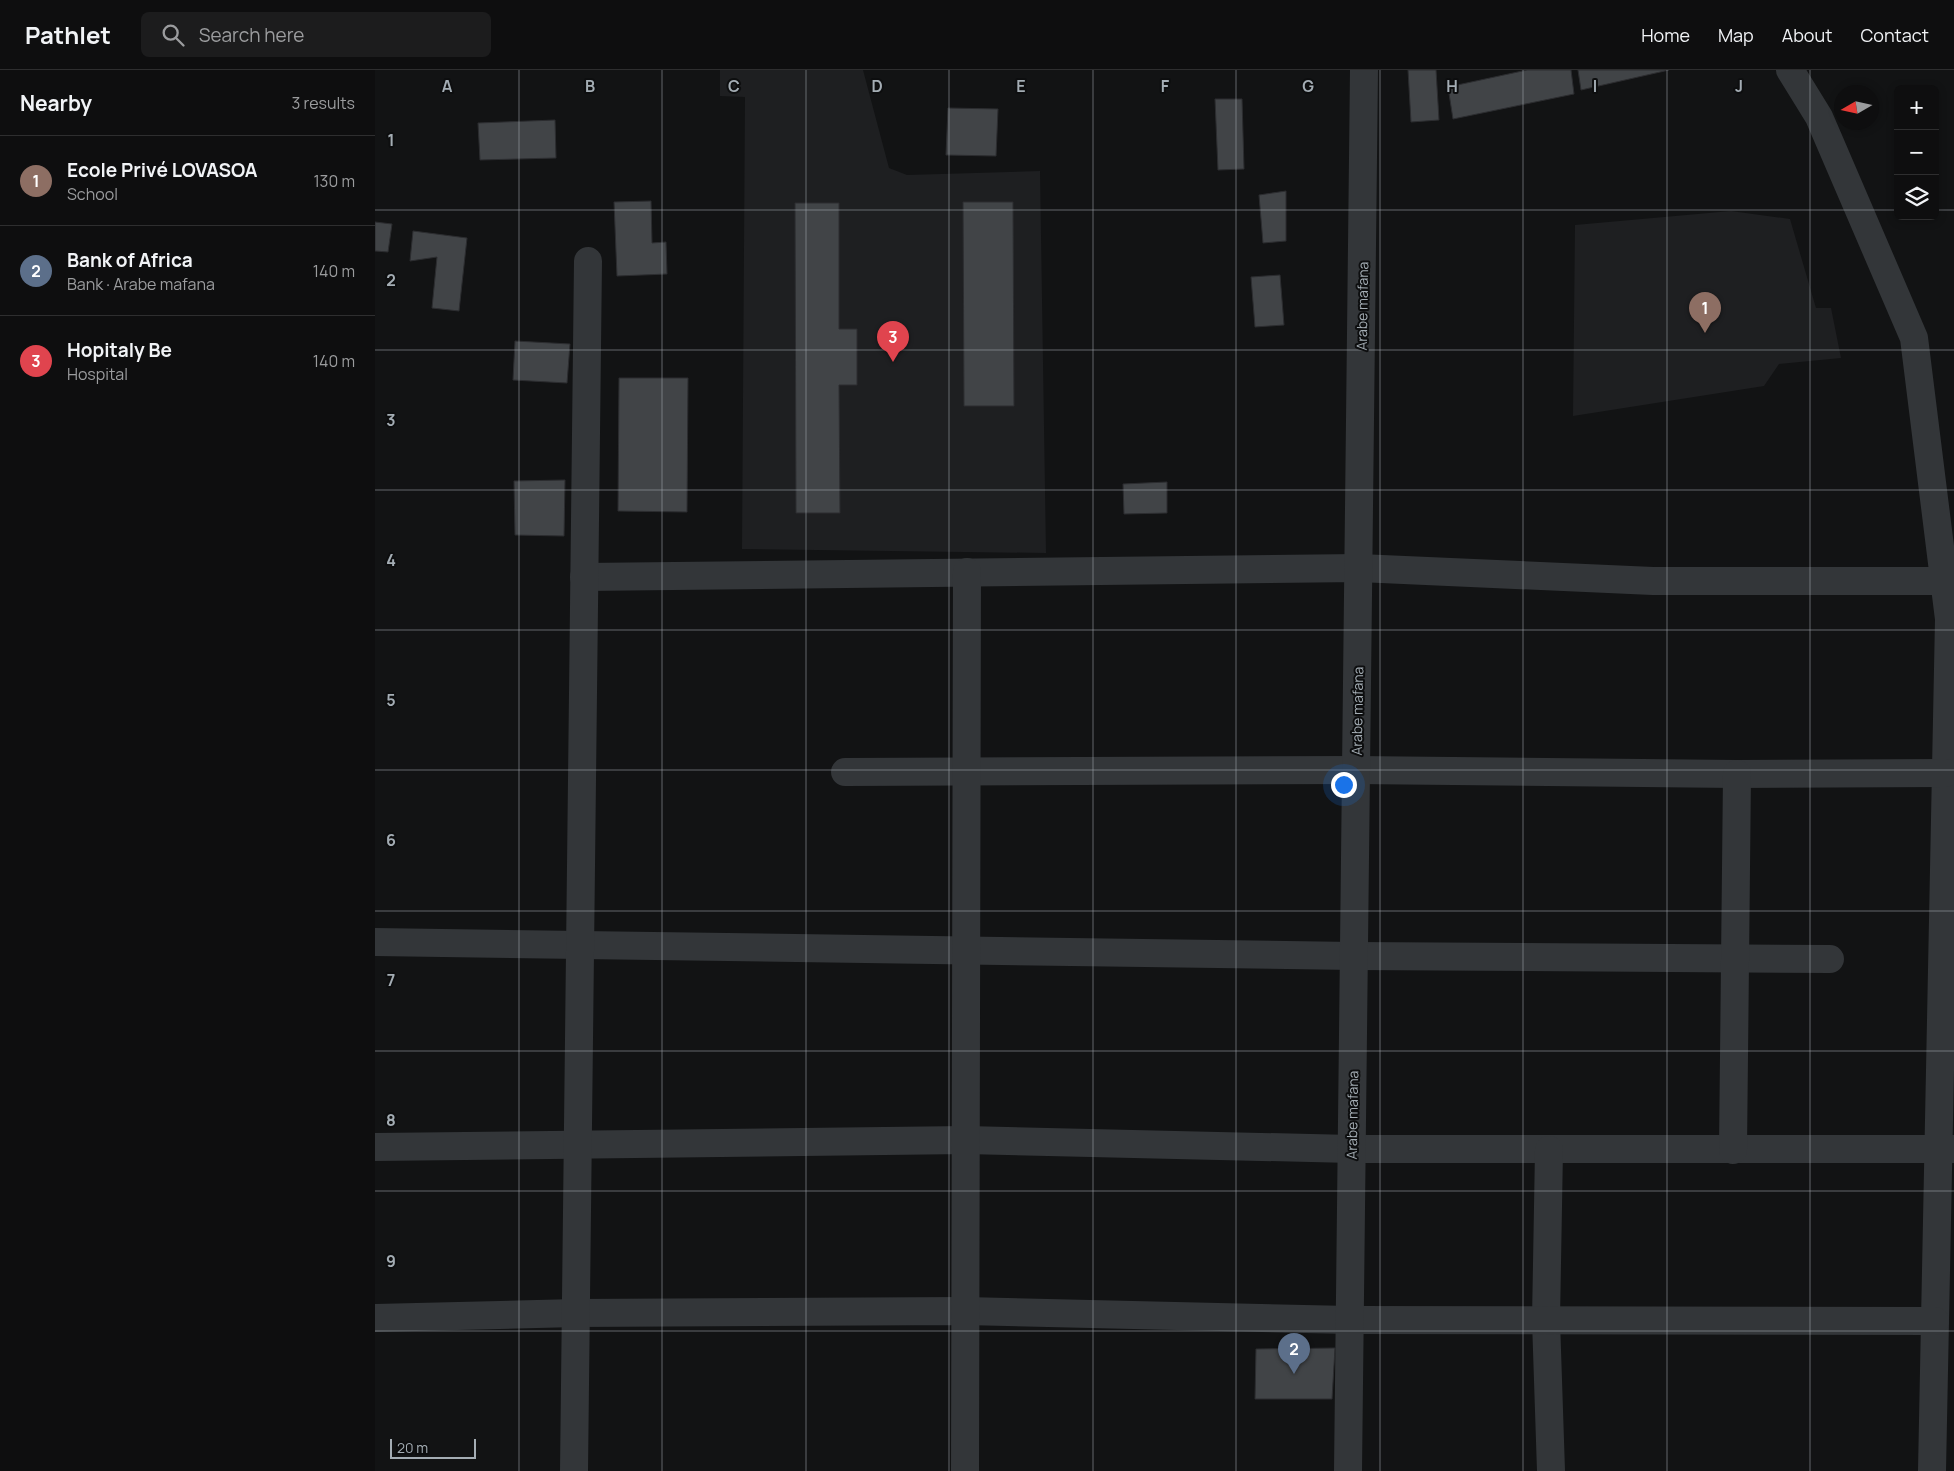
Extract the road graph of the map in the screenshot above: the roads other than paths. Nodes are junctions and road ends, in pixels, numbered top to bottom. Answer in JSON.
{"nodes":[{"id":1,"x":1364,"y":70,"type":"edge"},
{"id":2,"x":1790,"y":70,"type":"edge"},
{"id":3,"x":588,"y":261,"type":"dead end"},
{"id":4,"x":1359,"y":568,"type":"junction"},
{"id":5,"x":967,"y":572,"type":"junction"},
{"id":6,"x":584,"y":577,"type":"junction"},
{"id":7,"x":1949,"y":581,"type":"edge"},
{"id":8,"x":1357,"y":770,"type":"junction"},
{"id":9,"x":845,"y":772,"type":"dead end"},
{"id":10,"x":966,"y":772,"type":"junction"},
{"id":11,"x":1737,"y":774,"type":"junction"},
{"id":12,"x":1946,"y":774,"type":"junction"},
{"id":13,"x":375,"y":942,"type":"edge"},
{"id":14,"x":580,"y":945,"type":"junction"},
{"id":15,"x":966,"y":950,"type":"junction"},
{"id":16,"x":1354,"y":956,"type":"junction"},
{"id":17,"x":1735,"y":959,"type":"junction"},
{"id":18,"x":1830,"y":959,"type":"dead end"},
{"id":19,"x":966,"y":1140,"type":"junction"},
{"id":20,"x":578,"y":1144,"type":"junction"},
{"id":21,"x":375,"y":1147,"type":"edge"},
{"id":22,"x":1946,"y":1148,"type":"edge"},
{"id":23,"x":1352,"y":1149,"type":"junction"},
{"id":24,"x":1549,"y":1150,"type":"junction"},
{"id":25,"x":1733,"y":1150,"type":"junction"},
{"id":26,"x":965,"y":1312,"type":"junction"},
{"id":27,"x":576,"y":1313,"type":"junction"},
{"id":28,"x":375,"y":1318,"type":"edge"},
{"id":29,"x":1350,"y":1320,"type":"junction"},
{"id":30,"x":1546,"y":1320,"type":"junction"},
{"id":31,"x":1935,"y":1321,"type":"junction"},
{"id":32,"x":574,"y":1471,"type":"edge"},
{"id":33,"x":965,"y":1471,"type":"edge"},
{"id":34,"x":1348,"y":1471,"type":"edge"},
{"id":35,"x":1551,"y":1471,"type":"edge"},
{"id":36,"x":1933,"y":1471,"type":"edge"}],
"edges":[{"from":1,"to":4,"type":"street","name":"Arabe mafana"},
{"from":2,"to":7,"type":"street"},
{"from":3,"to":6,"type":"street"},
{"from":4,"to":5,"type":"street"},
{"from":4,"to":7,"type":"street"},
{"from":4,"to":8,"type":"street","name":"Arabe mafana"},
{"from":5,"to":6,"type":"street"},
{"from":5,"to":10,"type":"street"},
{"from":6,"to":14,"type":"street"},
{"from":7,"to":12,"type":"street"},
{"from":8,"to":10,"type":"street"},
{"from":8,"to":11,"type":"street"},
{"from":8,"to":16,"type":"street","name":"Arabe mafana"},
{"from":9,"to":10,"type":"street"},
{"from":10,"to":15,"type":"street"},
{"from":11,"to":12,"type":"street"},
{"from":11,"to":17,"type":"street"},
{"from":12,"to":22,"type":"street"},
{"from":13,"to":14,"type":"street"},
{"from":14,"to":15,"type":"street"},
{"from":14,"to":20,"type":"street"},
{"from":15,"to":16,"type":"street"},
{"from":15,"to":19,"type":"street"},
{"from":16,"to":17,"type":"street"},
{"from":16,"to":23,"type":"street","name":"Arabe mafana"},
{"from":17,"to":18,"type":"street"},
{"from":17,"to":25,"type":"street"},
{"from":19,"to":20,"type":"street"},
{"from":19,"to":23,"type":"street"},
{"from":19,"to":26,"type":"street"},
{"from":20,"to":21,"type":"street"},
{"from":20,"to":27,"type":"street"},
{"from":22,"to":25,"type":"street"},
{"from":22,"to":31,"type":"street"},
{"from":23,"to":24,"type":"street"},
{"from":23,"to":29,"type":"street","name":"Arabe mafana"},
{"from":24,"to":25,"type":"street"},
{"from":24,"to":30,"type":"street"},
{"from":26,"to":27,"type":"street"},
{"from":26,"to":29,"type":"street"},
{"from":26,"to":33,"type":"street"},
{"from":27,"to":28,"type":"street"},
{"from":27,"to":32,"type":"street"},
{"from":29,"to":30,"type":"street"},
{"from":29,"to":34,"type":"street","name":"Arabe mafana"},
{"from":30,"to":31,"type":"street"},
{"from":30,"to":35,"type":"street"},
{"from":31,"to":36,"type":"street"}]}
